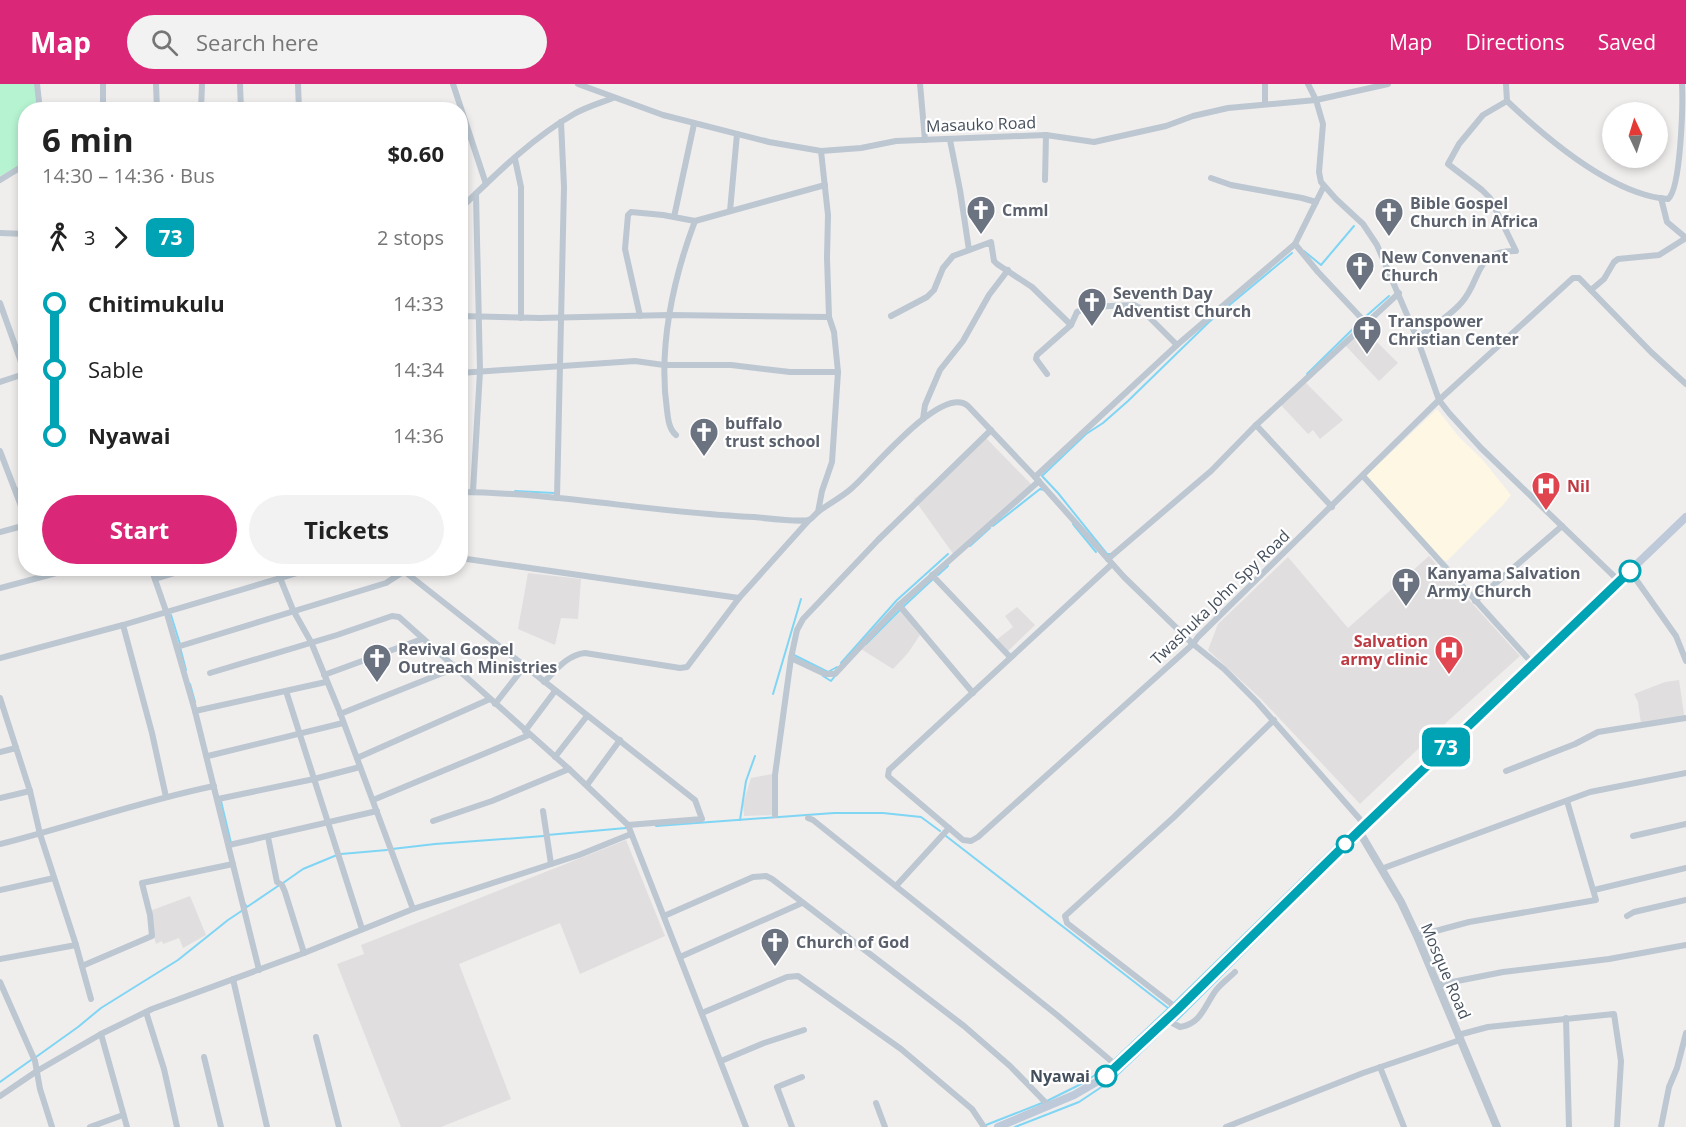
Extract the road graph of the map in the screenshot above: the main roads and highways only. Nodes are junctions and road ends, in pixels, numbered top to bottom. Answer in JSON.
{"nodes":[{"id":1,"x":1686,"y":517,"type":"edge"},
{"id":2,"x":1001,"y":1126,"type":"edge"}],
"edges":[{"from":1,"to":2,"type":"main road"}]}
